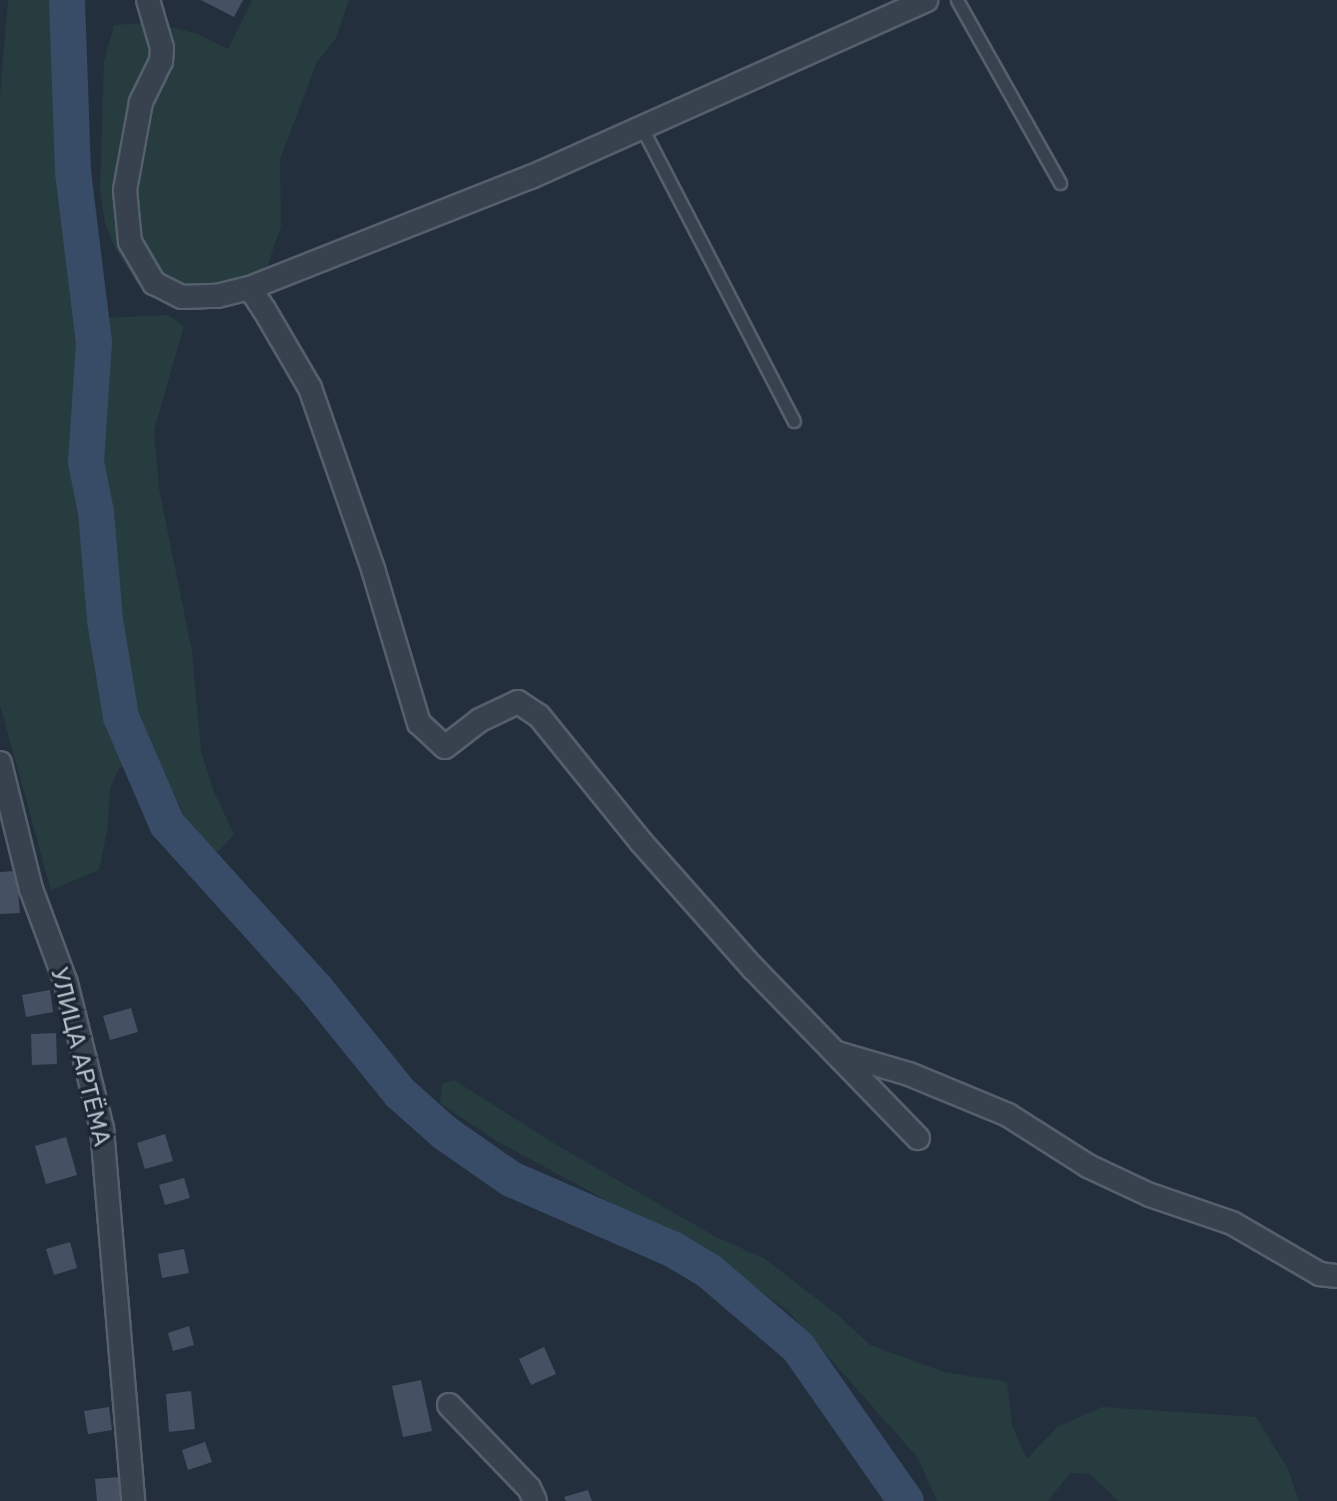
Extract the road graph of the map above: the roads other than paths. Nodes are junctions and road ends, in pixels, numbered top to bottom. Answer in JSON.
{"nodes":[{"id":1,"x":148,"y":0,"type":"edge"},
{"id":2,"x":926,"y":0,"type":"edge"},
{"id":3,"x":957,"y":0,"type":"edge"},
{"id":4,"x":642,"y":128,"type":"junction"},
{"id":5,"x":1060,"y":183,"type":"dead end"},
{"id":6,"x":250,"y":288,"type":"junction"},
{"id":7,"x":794,"y":421,"type":"dead end"},
{"id":8,"x":0,"y":763,"type":"edge"},
{"id":9,"x":832,"y":1052,"type":"junction"},
{"id":10,"x":918,"y":1138,"type":"dead end"},
{"id":11,"x":1337,"y":1276,"type":"edge"},
{"id":12,"x":449,"y":1405,"type":"dead end"},
{"id":13,"x":133,"y":1501,"type":"edge"},
{"id":14,"x":535,"y":1501,"type":"edge"}],
"edges":[{"from":1,"to":6,"type":"street"},
{"from":2,"to":4,"type":"street"},
{"from":3,"to":5,"type":"lane"},
{"from":4,"to":6,"type":"street"},
{"from":4,"to":7,"type":"lane"},
{"from":6,"to":9,"type":"street"},
{"from":8,"to":13,"type":"street","name":"УЛИЦА АРТЁМА"},
{"from":9,"to":10,"type":"street"},
{"from":9,"to":11,"type":"street"},
{"from":12,"to":14,"type":"street"}]}
